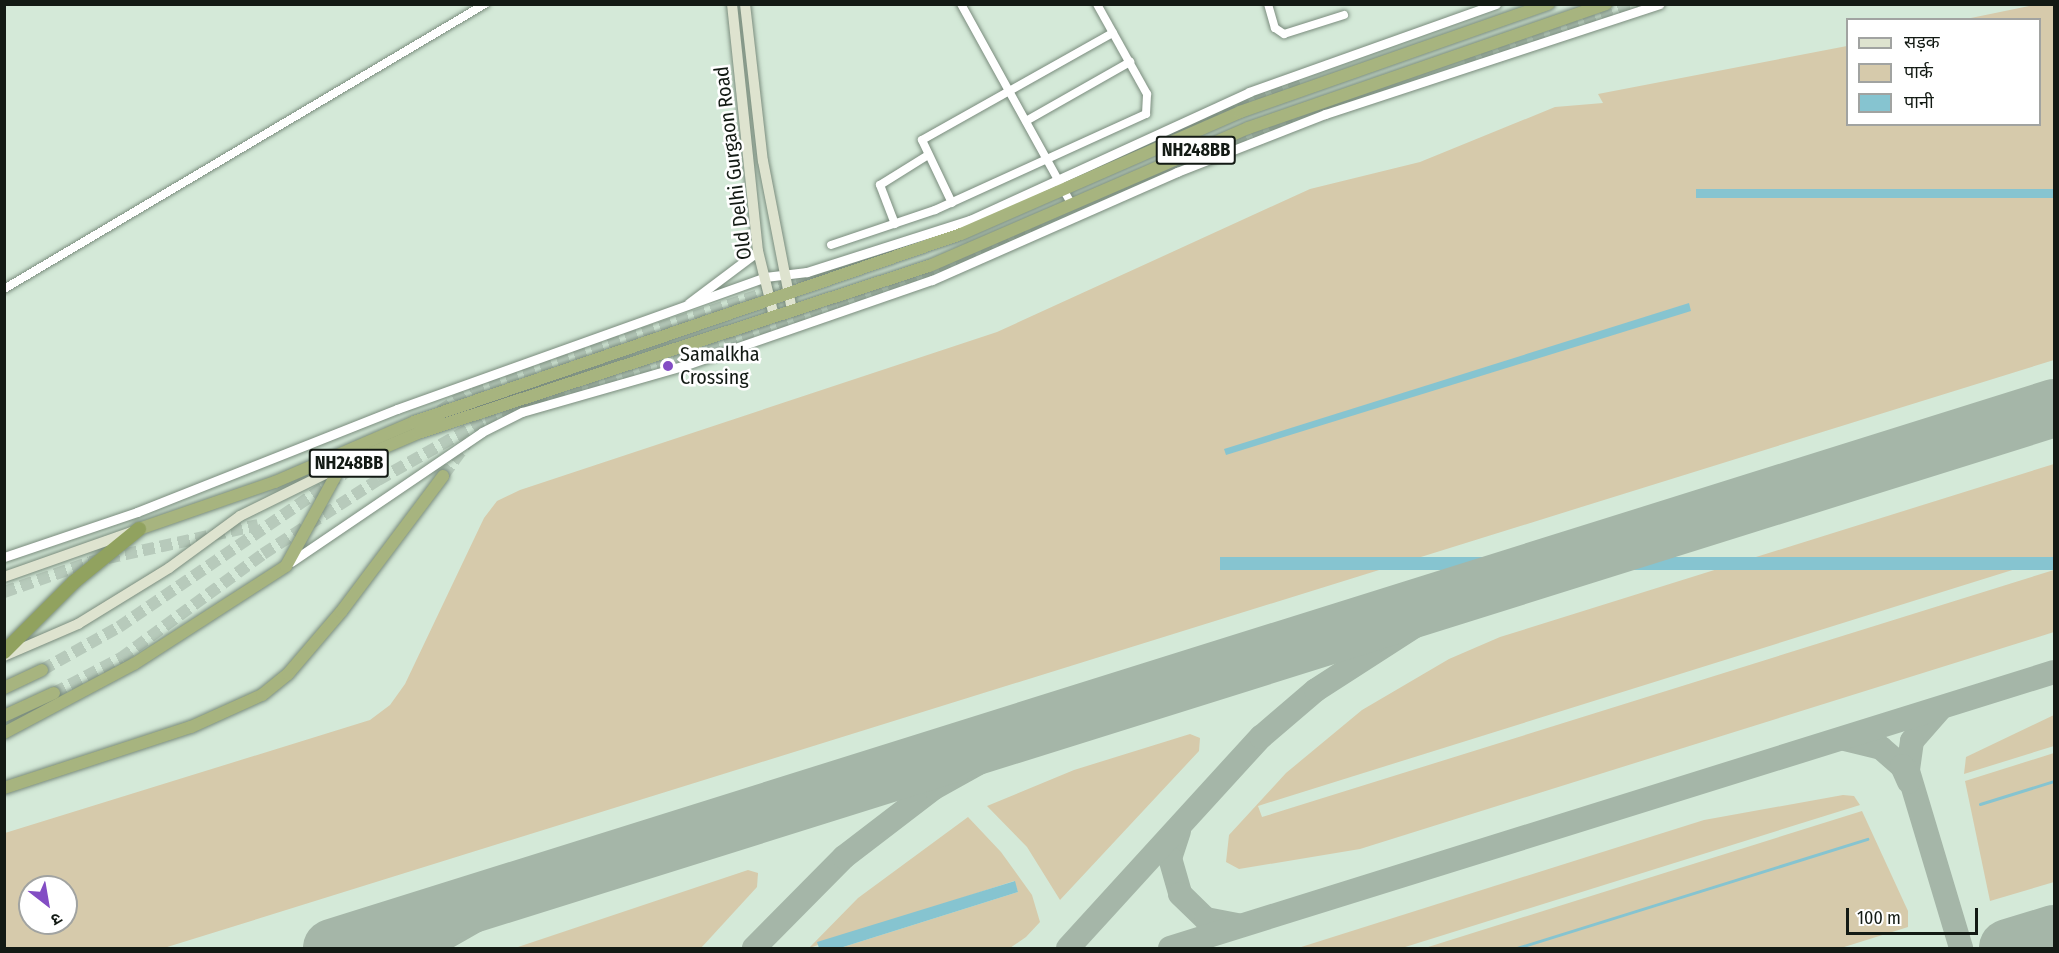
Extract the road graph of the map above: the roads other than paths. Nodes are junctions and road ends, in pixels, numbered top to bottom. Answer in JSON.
{"nodes":[{"id":1,"x":485,"y":4,"type":"edge"},
{"id":2,"x":732,"y":4,"type":"edge"},
{"id":3,"x":745,"y":4,"type":"edge"},
{"id":4,"x":962,"y":4,"type":"edge"},
{"id":5,"x":1097,"y":4,"type":"edge"},
{"id":6,"x":1268,"y":4,"type":"edge"},
{"id":7,"x":1496,"y":4,"type":"edge"},
{"id":8,"x":1549,"y":4,"type":"edge"},
{"id":9,"x":1606,"y":4,"type":"edge"},
{"id":10,"x":1659,"y":4,"type":"edge"},
{"id":11,"x":1344,"y":15,"type":"dead end"},
{"id":12,"x":1113,"y":33,"type":"junction"},
{"id":13,"x":1130,"y":62,"type":"junction"},
{"id":14,"x":1009,"y":92,"type":"junction"},
{"id":15,"x":1026,"y":121,"type":"junction"},
{"id":16,"x":927,"y":155,"type":"junction"},
{"id":17,"x":1048,"y":159,"type":"junction"},
{"id":18,"x":1062,"y":184,"type":"junction"},
{"id":19,"x":952,"y":203,"type":"junction"},
{"id":20,"x":1072,"y":205,"type":"junction"},
{"id":21,"x":895,"y":224,"type":"junction"},
{"id":22,"x":831,"y":244,"type":"dead end"},
{"id":23,"x":758,"y":251,"type":"junction"},
{"id":24,"x":783,"y":275,"type":"junction"},
{"id":25,"x":765,"y":276,"type":"junction"},
{"id":26,"x":4,"y":289,"type":"edge"},
{"id":27,"x":788,"y":293,"type":"junction"},
{"id":28,"x":769,"y":298,"type":"junction"},
{"id":29,"x":792,"y":310,"type":"junction"},
{"id":30,"x":668,"y":314,"type":"junction"},
{"id":31,"x":774,"y":316,"type":"junction"},
{"id":32,"x":341,"y":466,"type":"junction"},
{"id":33,"x":443,"y":476,"type":"tunnel mouth"},
{"id":34,"x":139,"y":530,"type":"junction"},
{"id":35,"x":4,"y":557,"type":"edge"},
{"id":36,"x":291,"y":562,"type":"junction"},
{"id":37,"x":4,"y":577,"type":"edge"},
{"id":38,"x":4,"y":654,"type":"edge"},
{"id":39,"x":42,"y":670,"type":"tunnel mouth"},
{"id":40,"x":4,"y":688,"type":"edge"},
{"id":41,"x":54,"y":693,"type":"tunnel mouth"},
{"id":42,"x":4,"y":716,"type":"edge"},
{"id":43,"x":4,"y":734,"type":"edge"},
{"id":44,"x":4,"y":788,"type":"edge"}],
"edges":[{"from":1,"to":26,"type":"street"},
{"from":2,"to":23,"type":"main road","name":"Old Delhi Gurgaon Road"},
{"from":3,"to":24,"type":"main road","name":"Old Delhi Gurgaon Road"},
{"from":4,"to":14,"type":"street"},
{"from":5,"to":12,"type":"street"},
{"from":6,"to":11,"type":"street"},
{"from":7,"to":18,"type":"street"},
{"from":8,"to":18,"type":"highway","number":"NH248BB"},
{"from":9,"to":20,"type":"highway","number":"NH248BB"},
{"from":10,"to":36,"type":"street"},
{"from":12,"to":13,"type":"street"},
{"from":12,"to":14,"type":"street"},
{"from":13,"to":15,"type":"street"},
{"from":13,"to":17,"type":"street"},
{"from":14,"to":15,"type":"street"},
{"from":14,"to":16,"type":"street"},
{"from":15,"to":17,"type":"street"},
{"from":16,"to":19,"type":"street"},
{"from":16,"to":21,"type":"street"},
{"from":17,"to":18,"type":"street"},
{"from":17,"to":19,"type":"street"},
{"from":18,"to":20,"type":"street"},
{"from":18,"to":24,"type":"street"},
{"from":18,"to":27,"type":"highway","number":"NH248BB"},
{"from":19,"to":21,"type":"street"},
{"from":20,"to":29,"type":"highway","number":"NH248BB"},
{"from":21,"to":22,"type":"street"},
{"from":23,"to":25,"type":"main road","name":"Old Delhi Gurgaon Road"},
{"from":23,"to":30,"type":"street"},
{"from":24,"to":25,"type":"street"},
{"from":24,"to":27,"type":"main road","name":"Old Delhi Gurgaon Road"},
{"from":25,"to":28,"type":"main road","name":"Old Delhi Gurgaon Road"},
{"from":25,"to":30,"type":"street"},
{"from":27,"to":28,"type":"highway","number":"NH248BB"},
{"from":27,"to":29,"type":"main road","name":"Old Delhi Gurgaon Road"},
{"from":28,"to":31,"type":"main road","name":"Old Delhi Gurgaon Road"},
{"from":28,"to":34,"type":"highway","number":"NH248BB"},
{"from":29,"to":31,"type":"highway","number":"NH248BB"},
{"from":30,"to":35,"type":"street"},
{"from":31,"to":32,"type":"highway","number":"NH248BB"},
{"from":32,"to":36,"type":"highway","number":"NH248BB"},
{"from":32,"to":38,"type":"main road"},
{"from":33,"to":44,"type":"highway"},
{"from":34,"to":37,"type":"main road"},
{"from":34,"to":38,"type":"highway"},
{"from":36,"to":43,"type":"highway","number":"NH248BB"},
{"from":39,"to":40,"type":"highway"},
{"from":41,"to":42,"type":"highway"}]}
